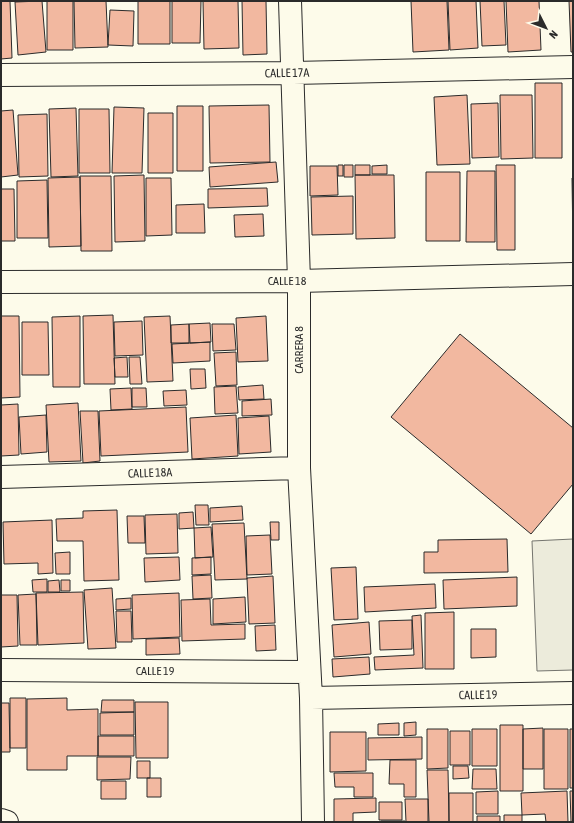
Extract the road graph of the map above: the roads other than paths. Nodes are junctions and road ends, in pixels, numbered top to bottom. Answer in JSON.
{"nodes":[{"id":1,"x":290,"y":1,"type":"edge"},
{"id":2,"x":573,"y":67,"type":"edge"},
{"id":3,"x":292,"y":73,"type":"junction"},
{"id":4,"x":1,"y":75,"type":"edge"},
{"id":5,"x":573,"y":274,"type":"edge"},
{"id":6,"x":299,"y":281,"type":"junction"},
{"id":7,"x":1,"y":282,"type":"edge"},
{"id":8,"x":299,"y":468,"type":"junction"},
{"id":9,"x":1,"y":477,"type":"edge"},
{"id":10,"x":1,"y":670,"type":"edge"},
{"id":11,"x":309,"y":672,"type":"junction"},
{"id":12,"x":573,"y":693,"type":"edge"},
{"id":13,"x":311,"y":698,"type":"junction"},
{"id":14,"x":1,"y":820,"type":"edge"},
{"id":15,"x":7,"y":822,"type":"edge"},
{"id":16,"x":313,"y":822,"type":"edge"}],
"edges":[{"from":1,"to":3,"type":"street","name":"CARRERA 8"},
{"from":2,"to":3,"type":"street","name":"CALLE 17A"},
{"from":3,"to":4,"type":"street","name":"CALLE 17A"},
{"from":3,"to":6,"type":"street","name":"CARRERA 8"},
{"from":5,"to":6,"type":"street","name":"CALLE 18"},
{"from":6,"to":7,"type":"street","name":"CALLE 18"},
{"from":6,"to":8,"type":"street","name":"CARRERA 8"},
{"from":8,"to":9,"type":"street","name":"CALLE 18A"},
{"from":8,"to":11,"type":"street","name":"CARRERA 8"},
{"from":10,"to":11,"type":"street","name":"CALLE 19"},
{"from":11,"to":13,"type":"street","name":"CARRERA 8"},
{"from":12,"to":13,"type":"street","name":"CALLE 19"},
{"from":13,"to":16,"type":"street","name":"CARRERA 8"},
{"from":14,"to":15,"type":"street"}]}
